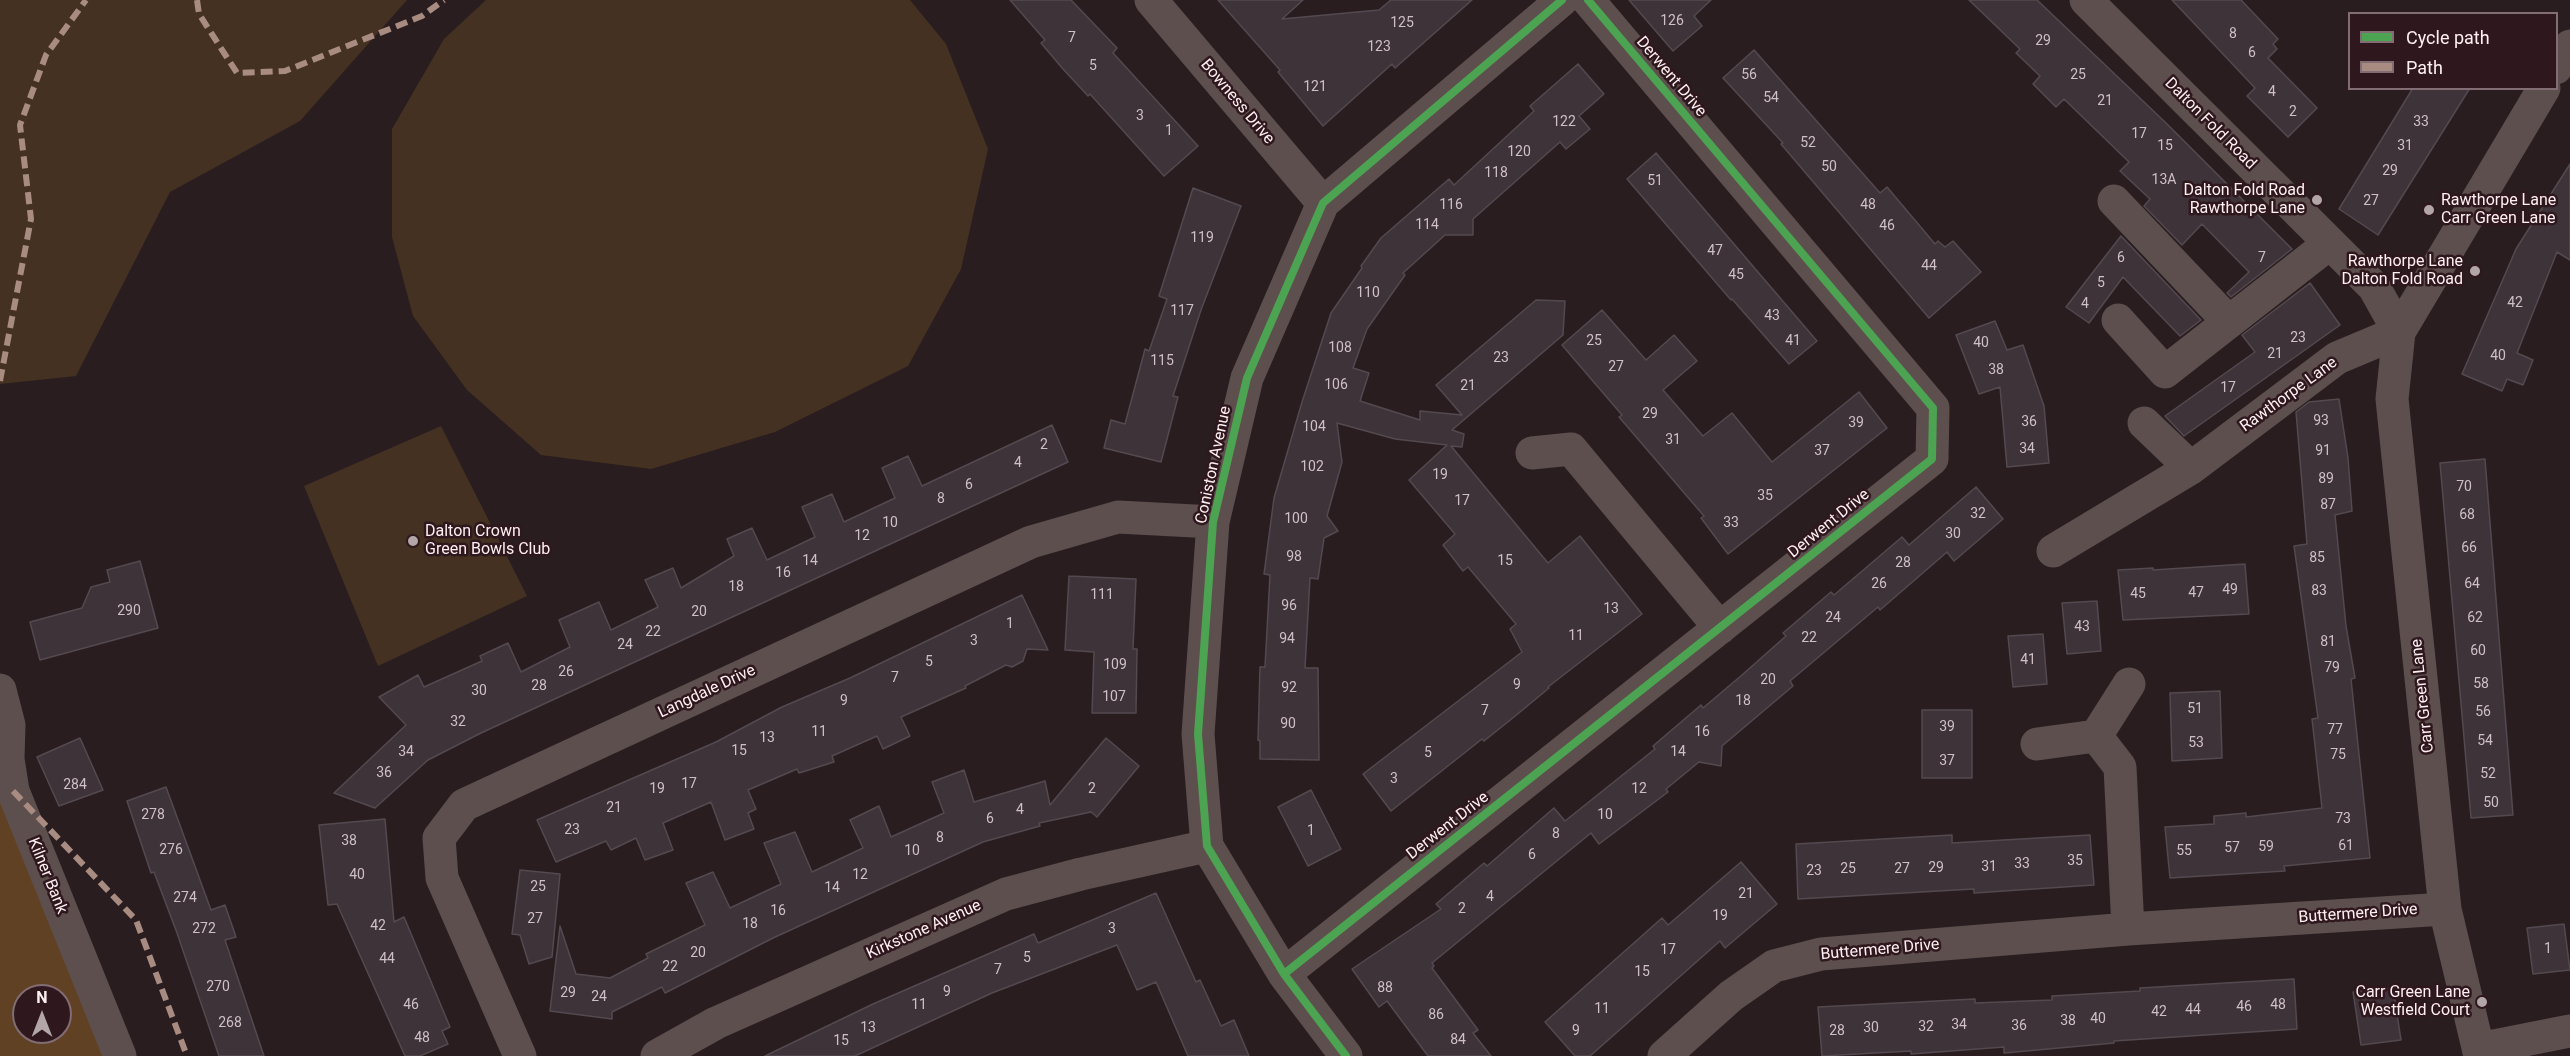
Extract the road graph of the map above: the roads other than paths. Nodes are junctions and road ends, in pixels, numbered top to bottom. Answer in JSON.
{"nodes":[{"id":1,"x":1151,"y":0,"type":"edge"},
{"id":2,"x":1562,"y":0,"type":"edge"},
{"id":3,"x":1588,"y":0,"type":"edge"},
{"id":4,"x":2086,"y":0,"type":"edge"},
{"id":5,"x":2570,"y":46,"type":"edge"},
{"id":6,"x":2558,"y":65,"type":"edge"},
{"id":7,"x":2543,"y":90,"type":"edge"},
{"id":8,"x":2114,"y":201,"type":"dead end"},
{"id":9,"x":1323,"y":203,"type":"junction"},
{"id":10,"x":2330,"y":243,"type":"junction"},
{"id":11,"x":2118,"y":320,"type":"dead end"},
{"id":12,"x":2229,"y":322,"type":"junction"},
{"id":13,"x":2399,"y":332,"type":"junction"},
{"id":14,"x":2144,"y":423,"type":"dead end"},
{"id":15,"x":1532,"y":453,"type":"dead end"},
{"id":16,"x":2191,"y":468,"type":"junction"},
{"id":17,"x":1213,"y":522,"type":"junction"},
{"id":18,"x":2053,"y":551,"type":"dead end"},
{"id":19,"x":1720,"y":628,"type":"junction"},
{"id":20,"x":2128,"y":684,"type":"dead end"},
{"id":21,"x":0,"y":690,"type":"edge"},
{"id":22,"x":2096,"y":736,"type":"junction"},
{"id":23,"x":2037,"y":744,"type":"dead end"},
{"id":24,"x":1207,"y":846,"type":"junction"},
{"id":25,"x":2445,"y":909,"type":"junction"},
{"id":26,"x":2128,"y":929,"type":"junction"},
{"id":27,"x":1284,"y":974,"type":"junction"},
{"id":28,"x":2570,"y":1031,"type":"edge"},
{"id":29,"x":2480,"y":1052,"type":"edge"},
{"id":30,"x":120,"y":1056,"type":"edge"},
{"id":31,"x":520,"y":1056,"type":"edge"},
{"id":32,"x":657,"y":1056,"type":"edge"},
{"id":33,"x":1346,"y":1056,"type":"edge"},
{"id":34,"x":1664,"y":1056,"type":"edge"}],
"edges":[{"from":1,"to":9,"type":"street","name":"Bowness Drive"},
{"from":2,"to":9,"type":"street","name":"Coniston Avenue"},
{"from":3,"to":19,"type":"street","name":"Derwent Drive"},
{"from":4,"to":10,"type":"street","name":"Dalton Fold Road"},
{"from":5,"to":6,"type":"street"},
{"from":7,"to":13,"type":"street"},
{"from":8,"to":12,"type":"street"},
{"from":9,"to":17,"type":"street","name":"Coniston Avenue"},
{"from":10,"to":12,"type":"street"},
{"from":10,"to":13,"type":"street","name":"Dalton Fold Road"},
{"from":11,"to":12,"type":"street"},
{"from":13,"to":16,"type":"street","name":"Rawthorpe Lane"},
{"from":13,"to":25,"type":"street","name":"Carr Green Lane"},
{"from":14,"to":16,"type":"street"},
{"from":15,"to":19,"type":"street"},
{"from":16,"to":18,"type":"street","name":"Rawthorpe Lane"},
{"from":17,"to":24,"type":"street","name":"Coniston Avenue"},
{"from":17,"to":31,"type":"street","name":"Langdale Drive"},
{"from":19,"to":27,"type":"street","name":"Derwent Drive"},
{"from":20,"to":22,"type":"street"},
{"from":21,"to":30,"type":"street","name":"Kilner Bank"},
{"from":22,"to":23,"type":"street"},
{"from":22,"to":26,"type":"street"},
{"from":24,"to":27,"type":"street","name":"Coniston Avenue"},
{"from":24,"to":32,"type":"street","name":"Kirkstone Avenue"},
{"from":25,"to":26,"type":"street","name":"Buttermere Drive"},
{"from":25,"to":29,"type":"street","name":"Carr Green Lane"},
{"from":26,"to":34,"type":"street","name":"Buttermere Drive"},
{"from":27,"to":33,"type":"street","name":"Coniston Avenue"},
{"from":28,"to":29,"type":"street"}]}
